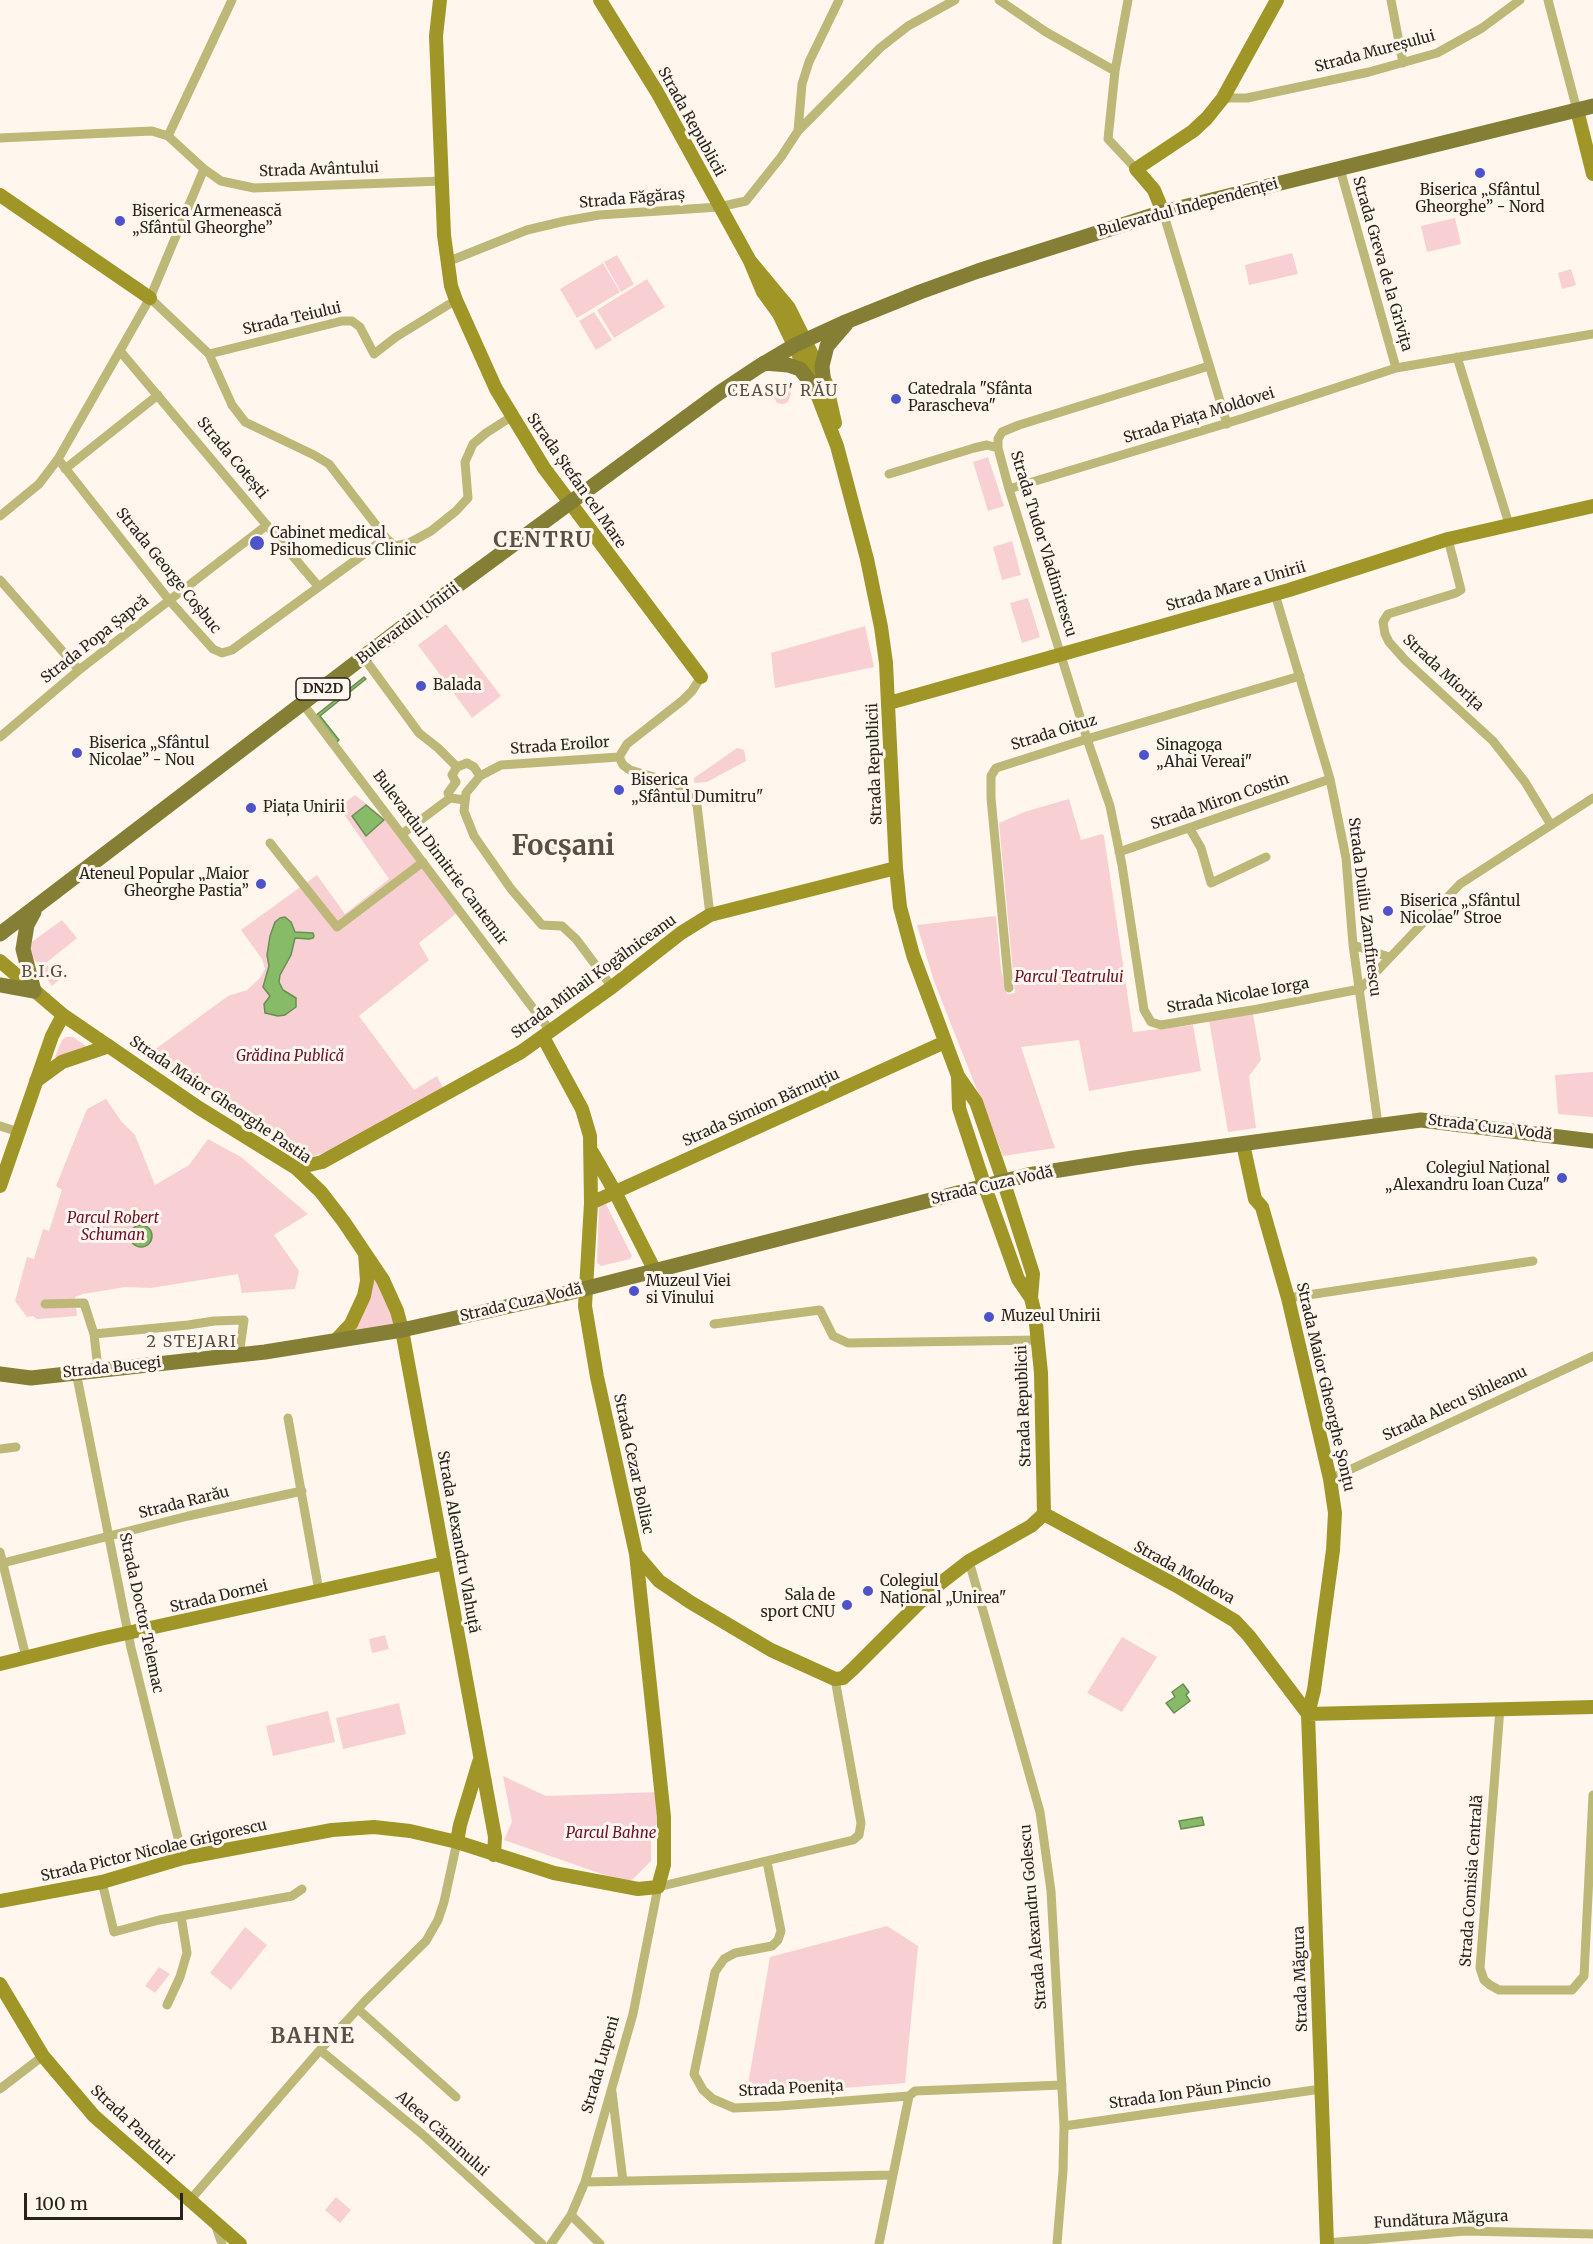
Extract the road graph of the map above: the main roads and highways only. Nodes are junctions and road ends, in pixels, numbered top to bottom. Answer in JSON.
{"nodes":[{"id":1,"x":1593,"y":106,"type":"edge"},
{"id":2,"x":850,"y":320,"type":"junction"},
{"id":3,"x":800,"y":343,"type":"joint"},
{"id":4,"x":764,"y":363,"type":"junction"},
{"id":5,"x":35,"y":909,"type":"junction"},
{"id":6,"x":0,"y":934,"type":"edge"},
{"id":7,"x":0,"y":985,"type":"edge"},
{"id":8,"x":1593,"y":1141,"type":"edge"},
{"id":9,"x":402,"y":1330,"type":"joint"},
{"id":10,"x":2,"y":1372,"type":"edge"}],
"edges":[{"from":1,"to":2,"type":"main road","name":"Bulevardul Independenței"},
{"from":2,"to":3,"type":"main road","name":"Bulevardul Independenței"},
{"from":2,"to":4,"type":"main road"},
{"from":3,"to":4,"type":"main road","name":"Bulevardul Unirii"},
{"from":4,"to":5,"type":"main road","name":"Bulevardul Unirii","number":"DN2D"},
{"from":5,"to":6,"type":"main road","name":"Bulevardul Unirii"},
{"from":5,"to":7,"type":"main road"},
{"from":8,"to":9,"type":"main road","name":"Strada Cuza Vodă"},
{"from":9,"to":10,"type":"main road","name":"Strada Bucegi"}]}
